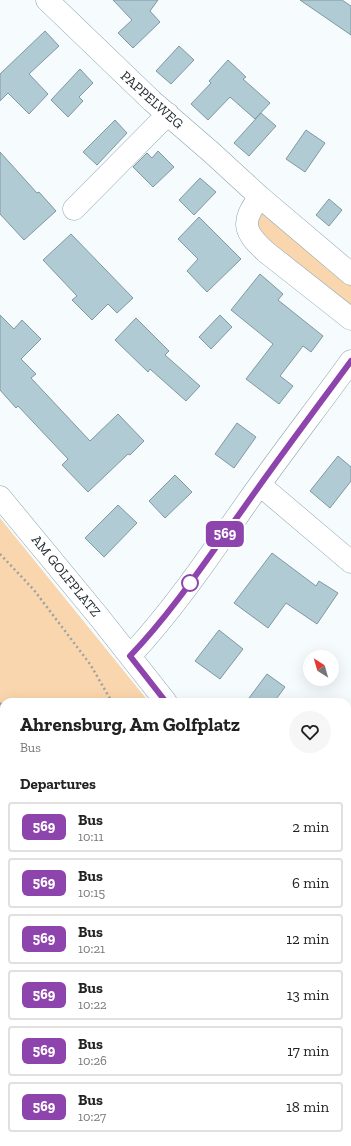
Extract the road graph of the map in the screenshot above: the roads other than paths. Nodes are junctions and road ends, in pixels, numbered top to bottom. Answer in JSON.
{"nodes":[{"id":1,"x":47,"y":0,"type":"edge"},
{"id":2,"x":168,"y":114,"type":"junction"},
{"id":3,"x":260,"y":197,"type":"junction"},
{"id":4,"x":74,"y":208,"type":"dead end"},
{"id":5,"x":351,"y":274,"type":"edge"},
{"id":6,"x":351,"y":319,"type":"edge"},
{"id":7,"x":351,"y":362,"type":"edge"},
{"id":8,"x":260,"y":485,"type":"junction"},
{"id":9,"x":0,"y":497,"type":"edge"},
{"id":10,"x":351,"y":562,"type":"edge"},
{"id":11,"x":130,"y":656,"type":"junction"},
{"id":12,"x":163,"y":698,"type":"edge"}],
"edges":[{"from":1,"to":2,"type":"street","name":"PAPPELWEG"},
{"from":2,"to":3,"type":"street","name":"PAPPELWEG"},
{"from":2,"to":4,"type":"street"},
{"from":3,"to":5,"type":"street","name":"PAPPELWEG"},
{"from":3,"to":6,"type":"street"},
{"from":7,"to":8,"type":"street"},
{"from":8,"to":10,"type":"street"},
{"from":8,"to":11,"type":"street"},
{"from":9,"to":11,"type":"street","name":"AM GOLFPLATZ"},
{"from":11,"to":12,"type":"street","name":"AM GOLFPLATZ"}]}
